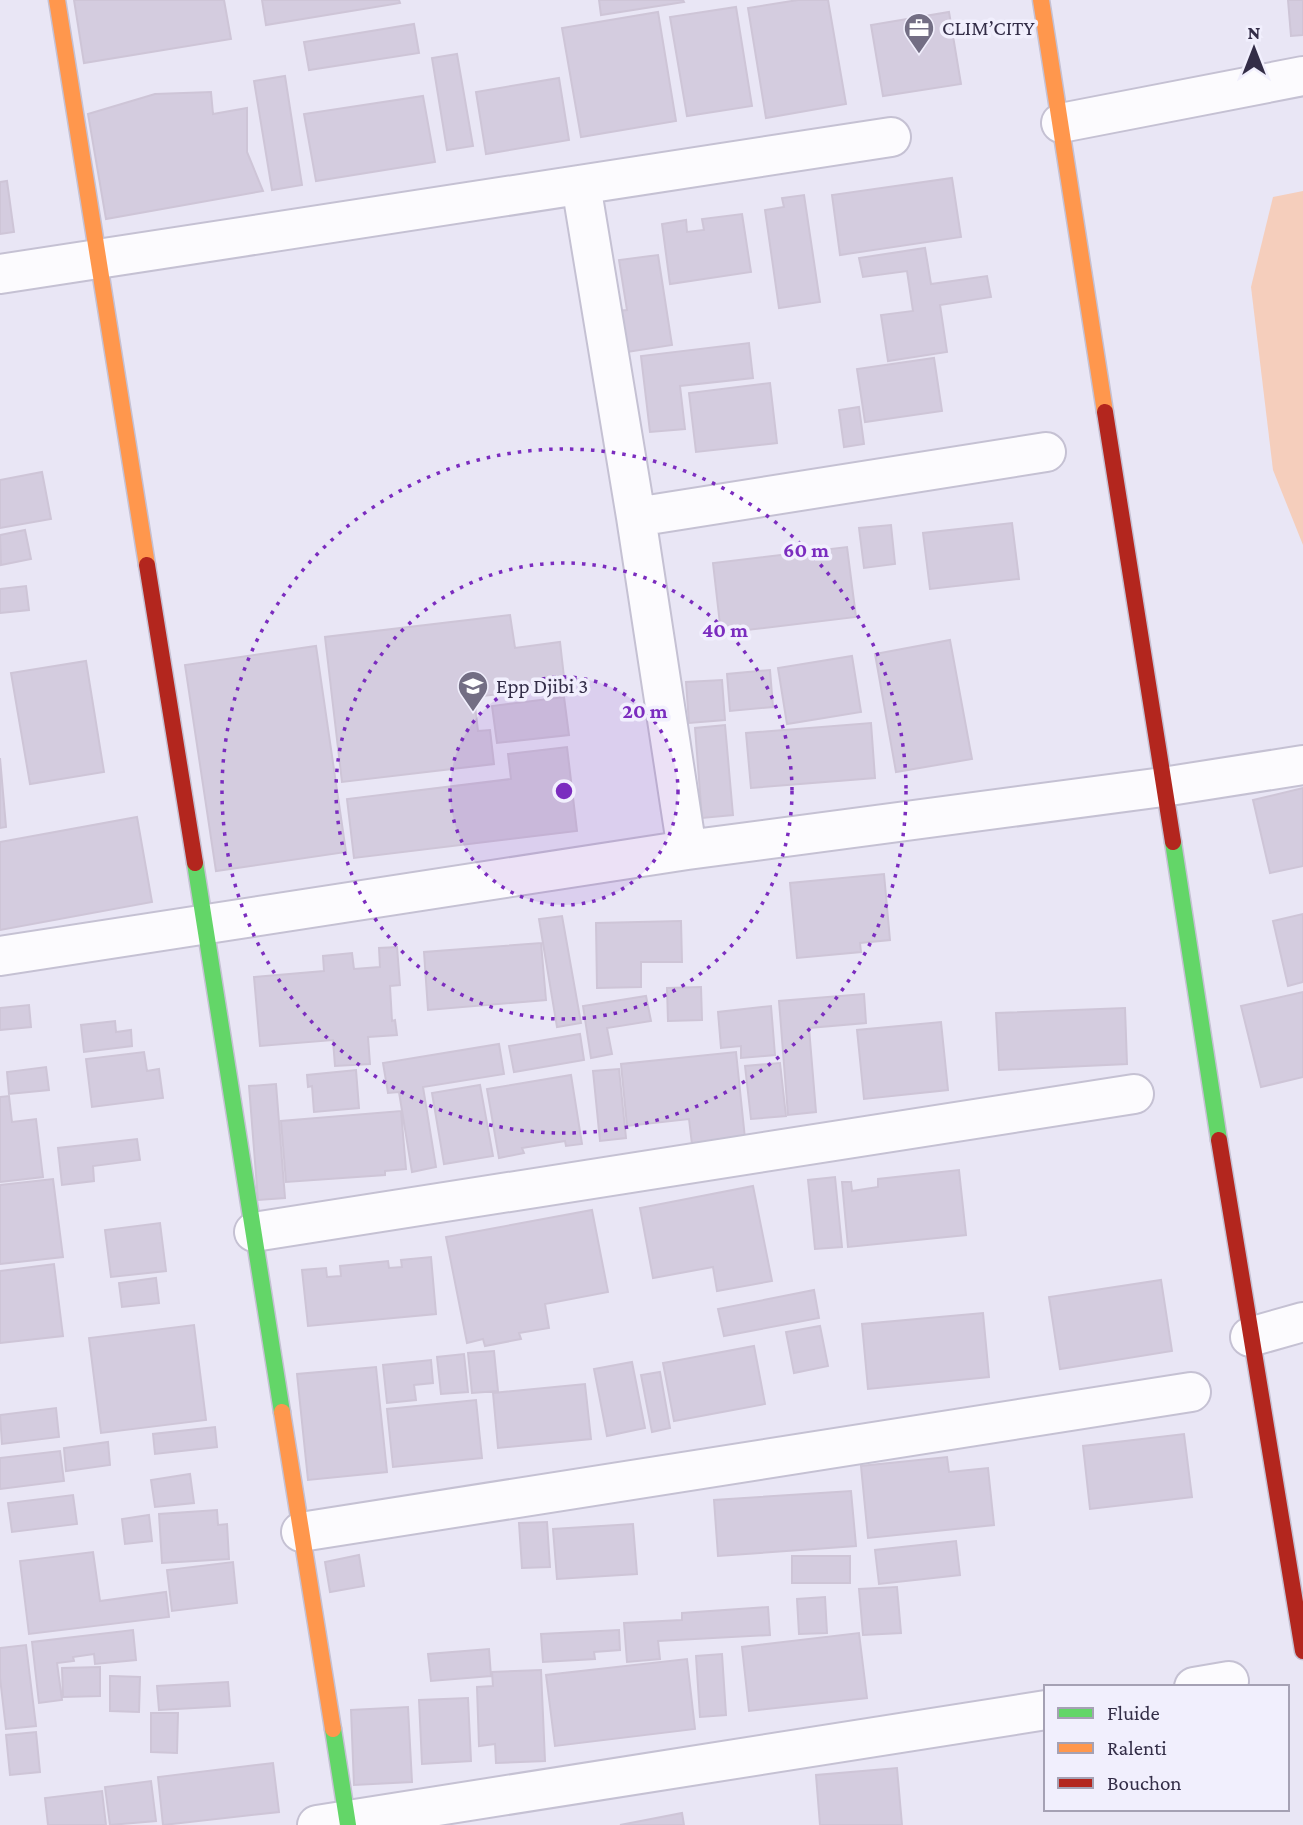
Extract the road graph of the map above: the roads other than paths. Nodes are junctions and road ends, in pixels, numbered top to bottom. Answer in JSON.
{"nodes":[{"id":1,"x":57,"y":0,"type":"edge"},
{"id":2,"x":1041,"y":0,"type":"edge"},
{"id":3,"x":1303,"y":76,"type":"edge"},
{"id":4,"x":1061,"y":123,"type":"junction"},
{"id":5,"x":891,"y":137,"type":"dead end"},
{"id":6,"x":581,"y":185,"type":"junction"},
{"id":7,"x":98,"y":260,"type":"junction"},
{"id":8,"x":0,"y":274,"type":"edge"},
{"id":9,"x":1046,"y":452,"type":"dead end"},
{"id":10,"x":636,"y":517,"type":"junction"},
{"id":11,"x":1303,"y":765,"type":"edge"},
{"id":12,"x":1163,"y":787,"type":"junction"},
{"id":13,"x":687,"y":850,"type":"junction"},
{"id":14,"x":205,"y":926,"type":"junction"},
{"id":15,"x":0,"y":956,"type":"edge"},
{"id":16,"x":1134,"y":1094,"type":"dead end"},
{"id":17,"x":254,"y":1232,"type":"junction"},
{"id":18,"x":1303,"y":1322,"type":"edge"},
{"id":19,"x":1250,"y":1337,"type":"junction"},
{"id":20,"x":1191,"y":1392,"type":"dead end"},
{"id":21,"x":301,"y":1532,"type":"junction"},
{"id":22,"x":1303,"y":1651,"type":"edge"},
{"id":23,"x":1044,"y":1710,"type":"edge"},
{"id":24,"x":338,"y":1823,"type":"edge"}],
"edges":[{"from":1,"to":7,"type":"street"},
{"from":2,"to":4,"type":"street"},
{"from":3,"to":4,"type":"street"},
{"from":4,"to":12,"type":"street"},
{"from":5,"to":6,"type":"street"},
{"from":6,"to":7,"type":"street"},
{"from":6,"to":10,"type":"street"},
{"from":7,"to":8,"type":"street"},
{"from":7,"to":14,"type":"street"},
{"from":9,"to":10,"type":"street"},
{"from":10,"to":13,"type":"street"},
{"from":11,"to":12,"type":"street"},
{"from":12,"to":13,"type":"street"},
{"from":12,"to":19,"type":"street"},
{"from":13,"to":14,"type":"street"},
{"from":14,"to":15,"type":"street"},
{"from":14,"to":17,"type":"street"},
{"from":16,"to":17,"type":"street"},
{"from":17,"to":21,"type":"street"},
{"from":18,"to":19,"type":"street"},
{"from":19,"to":22,"type":"street"},
{"from":20,"to":21,"type":"street"},
{"from":21,"to":24,"type":"street"},
{"from":23,"to":24,"type":"street"}]}
